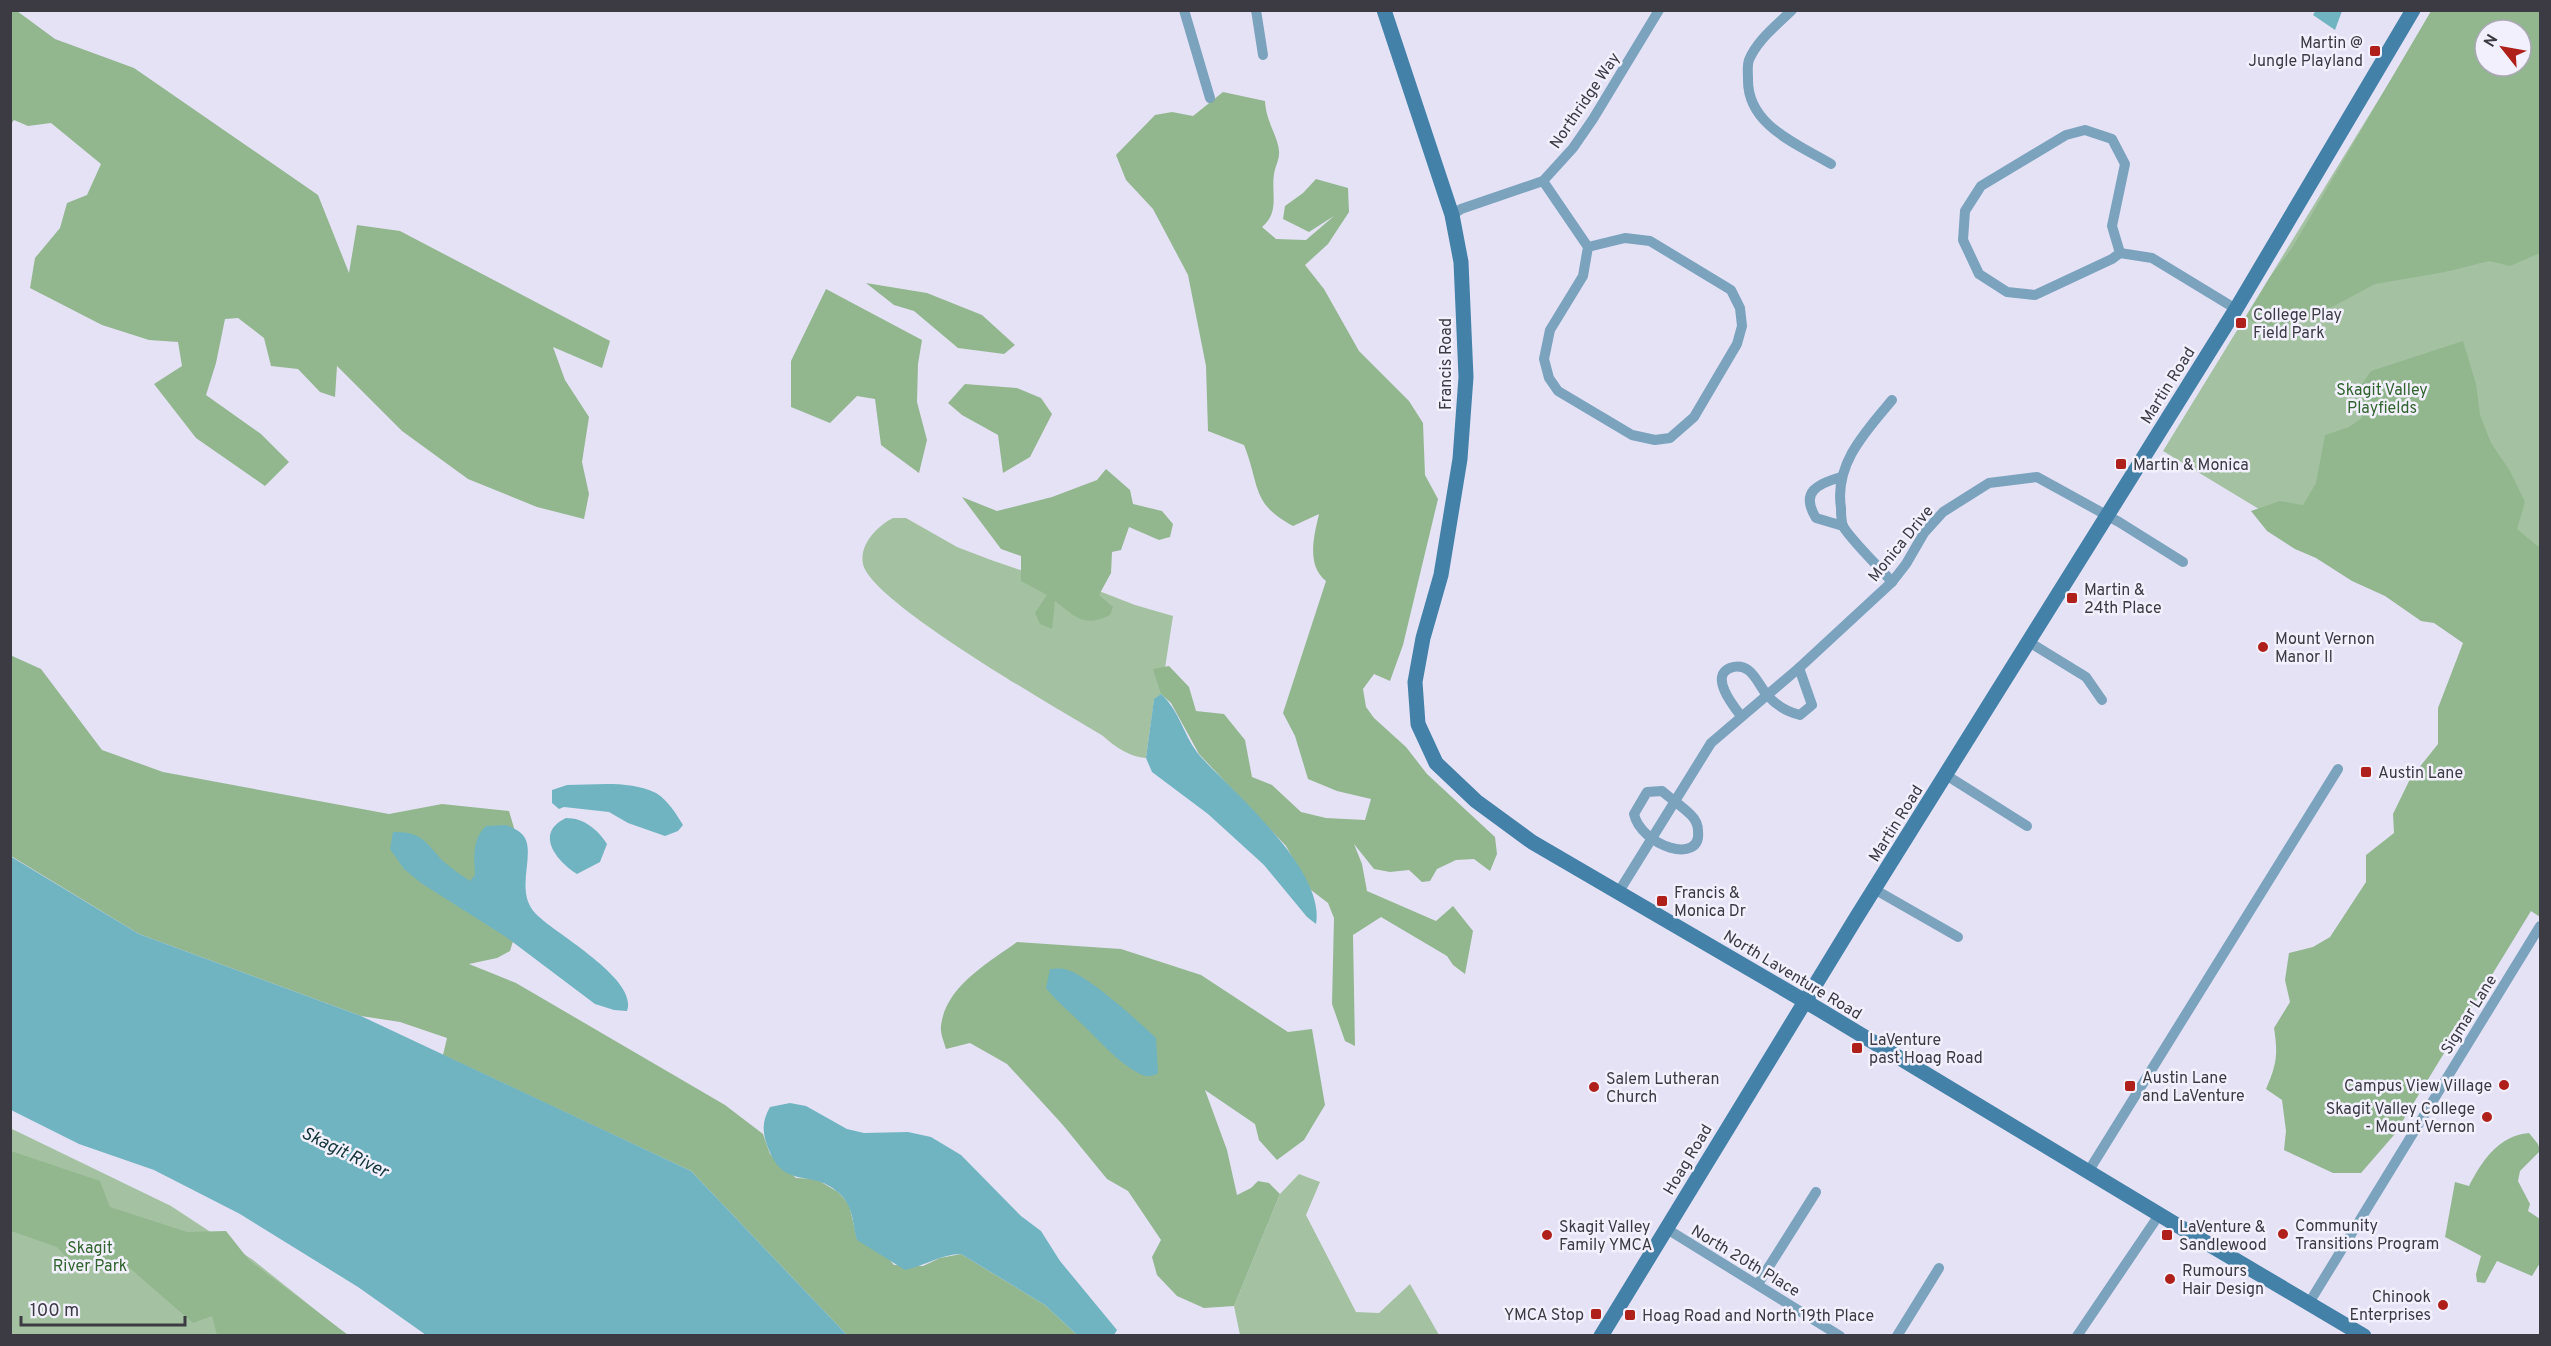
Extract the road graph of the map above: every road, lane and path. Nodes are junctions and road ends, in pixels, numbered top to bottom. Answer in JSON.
{"nodes":[{"id":1,"x":1184,"y":10,"type":"edge"},
{"id":2,"x":1256,"y":10,"type":"edge"},
{"id":3,"x":1384,"y":10,"type":"edge"},
{"id":4,"x":1659,"y":10,"type":"edge"},
{"id":5,"x":1792,"y":10,"type":"edge"},
{"id":6,"x":2413,"y":10,"type":"edge"},
{"id":7,"x":1263,"y":56,"type":"dead end"},
{"id":8,"x":1210,"y":98,"type":"dead end"},
{"id":9,"x":1832,"y":164,"type":"dead end"},
{"id":10,"x":1544,"y":181,"type":"junction"},
{"id":11,"x":1452,"y":215,"type":"junction"},
{"id":12,"x":1588,"y":247,"type":"junction"},
{"id":13,"x":2120,"y":253,"type":"junction"},
{"id":14,"x":2236,"y":309,"type":"junction"},
{"id":15,"x":1892,"y":400,"type":"dead end"},
{"id":16,"x":1841,"y":477,"type":"junction"},
{"id":17,"x":2107,"y":515,"type":"junction"},
{"id":18,"x":1843,"y":526,"type":"junction"},
{"id":19,"x":2183,"y":562,"type":"dead end"},
{"id":20,"x":1892,"y":582,"type":"junction"},
{"id":21,"x":2029,"y":642,"type":"junction"},
{"id":22,"x":1799,"y":668,"type":"junction"},
{"id":23,"x":1766,"y":695,"type":"junction"},
{"id":24,"x":2102,"y":700,"type":"dead end"},
{"id":25,"x":1741,"y":716,"type":"junction"},
{"id":26,"x":1418,"y":724,"type":"joint"},
{"id":27,"x":2338,"y":769,"type":"dead end"},
{"id":28,"x":1946,"y":776,"type":"junction"},
{"id":29,"x":1674,"y":801,"type":"junction"},
{"id":30,"x":2027,"y":826,"type":"dead end"},
{"id":31,"x":1650,"y":840,"type":"junction"},
{"id":32,"x":1874,"y":889,"type":"junction"},
{"id":33,"x":1618,"y":893,"type":"junction"},
{"id":34,"x":2540,"y":926,"type":"edge"},
{"id":35,"x":1958,"y":937,"type":"dead end"},
{"id":36,"x":1806,"y":1002,"type":"junction"},
{"id":37,"x":2088,"y":1172,"type":"junction"},
{"id":38,"x":1816,"y":1192,"type":"dead end"},
{"id":39,"x":2159,"y":1215,"type":"junction"},
{"id":40,"x":1667,"y":1229,"type":"junction"},
{"id":41,"x":1939,"y":1268,"type":"dead end"},
{"id":42,"x":1758,"y":1284,"type":"junction"},
{"id":43,"x":2309,"y":1302,"type":"junction"},
{"id":44,"x":1601,"y":1335,"type":"edge"},
{"id":45,"x":1840,"y":1335,"type":"edge"},
{"id":46,"x":1897,"y":1335,"type":"edge"},
{"id":47,"x":2077,"y":1335,"type":"edge"},
{"id":48,"x":2364,"y":1335,"type":"edge"}],
"edges":[{"from":1,"to":8,"type":"street"},
{"from":2,"to":7,"type":"street"},
{"from":3,"to":11,"type":"street","name":"Francis Road"},
{"from":4,"to":10,"type":"street","name":"Northridge Way"},
{"from":5,"to":9,"type":"street"},
{"from":6,"to":14,"type":"street","name":"Martin Road"},
{"from":10,"to":11,"type":"street"},
{"from":10,"to":12,"type":"street"},
{"from":11,"to":26,"type":"street","name":"Francis Road"},
{"from":12,"to":12,"type":"street"},
{"from":13,"to":13,"type":"street"},
{"from":13,"to":14,"type":"street"},
{"from":14,"to":17,"type":"street","name":"Martin Road"},
{"from":15,"to":16,"type":"street"},
{"from":16,"to":18,"type":"street"},
{"from":16,"to":18,"type":"street"},
{"from":17,"to":19,"type":"street","name":"Monica Drive"},
{"from":17,"to":20,"type":"street","name":"Monica Drive"},
{"from":17,"to":21,"type":"street","name":"Martin Road"},
{"from":18,"to":20,"type":"street"},
{"from":20,"to":22,"type":"street","name":"Monica Drive"},
{"from":21,"to":24,"type":"street"},
{"from":21,"to":28,"type":"street","name":"Martin Road"},
{"from":22,"to":23,"type":"street","name":"Monica Drive"},
{"from":22,"to":23,"type":"street"},
{"from":23,"to":25,"type":"street","name":"Monica Drive"},
{"from":23,"to":25,"type":"street"},
{"from":25,"to":29,"type":"street","name":"Monica Drive"},
{"from":26,"to":33,"type":"street","name":"North Laventure Road"},
{"from":27,"to":37,"type":"street"},
{"from":28,"to":30,"type":"street"},
{"from":28,"to":32,"type":"street","name":"Martin Road"},
{"from":29,"to":31,"type":"street","name":"Monica Drive"},
{"from":29,"to":31,"type":"street"},
{"from":29,"to":31,"type":"street"},
{"from":31,"to":33,"type":"street","name":"Monica Drive"},
{"from":32,"to":35,"type":"street","name":"Martin Road"},
{"from":32,"to":36,"type":"street","name":"Martin Road"},
{"from":33,"to":36,"type":"street","name":"North Laventure Road"},
{"from":34,"to":43,"type":"street","name":"Sigmar Lane"},
{"from":36,"to":37,"type":"street","name":"North Laventure Road"},
{"from":36,"to":40,"type":"street","name":"Hoag Road"},
{"from":37,"to":39,"type":"street","name":"North Laventure Road"},
{"from":38,"to":42,"type":"street"},
{"from":39,"to":43,"type":"street","name":"North Laventure Road"},
{"from":39,"to":47,"type":"street"},
{"from":40,"to":42,"type":"street","name":"North 20th Place"},
{"from":40,"to":44,"type":"street","name":"Hoag Road"},
{"from":41,"to":46,"type":"street"},
{"from":42,"to":45,"type":"street","name":"North 20th Place"},
{"from":43,"to":48,"type":"street","name":"North Laventure Road"}]}
